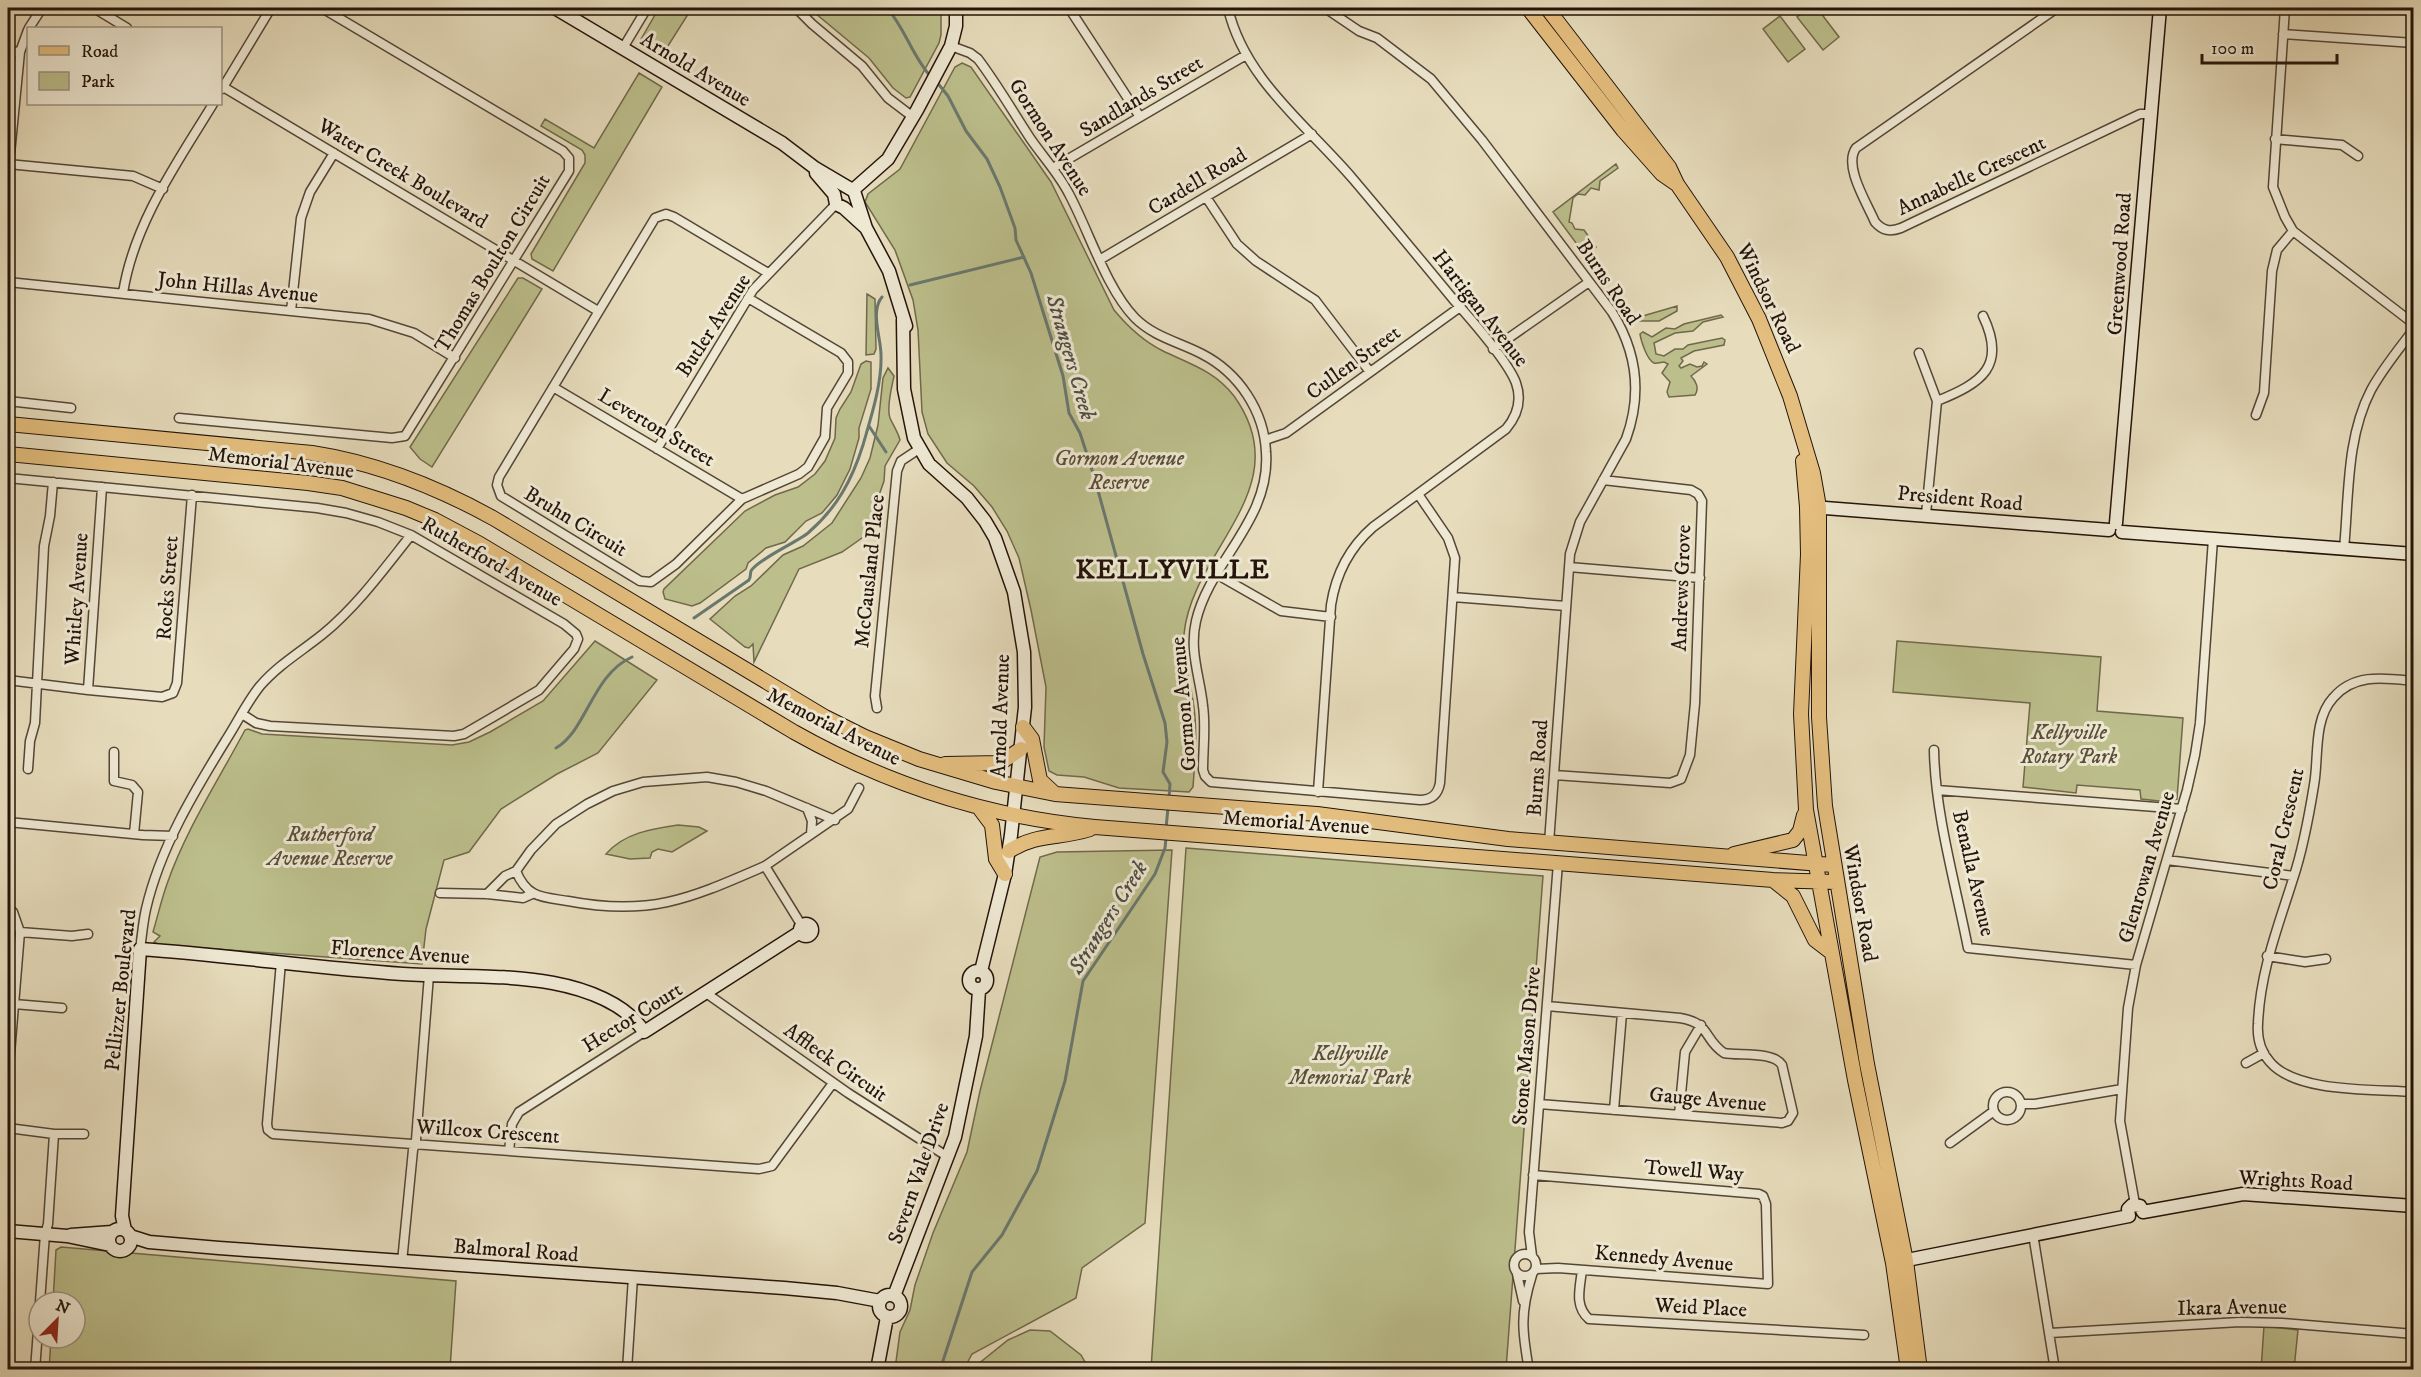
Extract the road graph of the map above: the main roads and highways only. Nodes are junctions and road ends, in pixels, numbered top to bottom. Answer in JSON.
{"nodes":[{"id":1,"x":1528,"y":8,"type":"edge"},
{"id":2,"x":1547,"y":8,"type":"edge"},
{"id":3,"x":1677,"y":184,"type":"junction"},
{"id":4,"x":8,"y":424,"type":"edge"},
{"id":5,"x":8,"y":454,"type":"edge"},
{"id":6,"x":1814,"y":507,"type":"junction"},
{"id":7,"x":1023,"y":727,"type":"road end"},
{"id":8,"x":1021,"y":749,"type":"road end"},
{"id":9,"x":934,"y":765,"type":"junction"},
{"id":10,"x":1055,"y":794,"type":"junction"},
{"id":11,"x":980,"y":809,"type":"junction"},
{"id":12,"x":1806,"y":810,"type":"junction"},
{"id":13,"x":1095,"y":827,"type":"junction"},
{"id":14,"x":1009,"y":851,"type":"road end"},
{"id":15,"x":1726,"y":856,"type":"junction"},
{"id":16,"x":1814,"y":863,"type":"junction"},
{"id":17,"x":1833,"y":865,"type":"junction"},
{"id":18,"x":1005,"y":874,"type":"road end"},
{"id":19,"x":1773,"y":880,"type":"junction"},
{"id":20,"x":1818,"y":882,"type":"junction"},
{"id":21,"x":1836,"y":882,"type":"junction"},
{"id":22,"x":1832,"y":953,"type":"junction"},
{"id":23,"x":1899,"y":1262,"type":"junction"},
{"id":24,"x":1908,"y":1370,"type":"edge"},
{"id":25,"x":1920,"y":1370,"type":"edge"}],
"edges":[{"from":1,"to":3,"type":"main road","name":"Windsor Road"},
{"from":2,"to":3,"type":"main road","name":"Windsor Road"},
{"from":3,"to":6,"type":"main road","name":"Windsor Road"},
{"from":4,"to":9,"type":"main road","name":"Memorial Avenue"},
{"from":5,"to":11,"type":"main road","name":"Memorial Avenue"},
{"from":6,"to":12,"type":"main road","name":"Windsor Road"},
{"from":6,"to":17,"type":"main road","name":"Windsor Road"},
{"from":7,"to":10,"type":"main road"},
{"from":8,"to":9,"type":"main road"},
{"from":9,"to":10,"type":"main road","name":"Memorial Avenue"},
{"from":10,"to":15,"type":"main road","name":"Memorial Avenue"},
{"from":11,"to":13,"type":"main road","name":"Memorial Avenue"},
{"from":11,"to":18,"type":"main road"},
{"from":12,"to":15,"type":"main road"},
{"from":12,"to":16,"type":"main road","name":"Windsor Road"},
{"from":13,"to":14,"type":"main road"},
{"from":13,"to":19,"type":"main road","name":"Memorial Avenue"},
{"from":15,"to":16,"type":"main road","name":"Memorial Avenue"},
{"from":16,"to":17,"type":"main road","name":"Memorial Avenue"},
{"from":16,"to":20,"type":"main road","name":"Windsor Road"},
{"from":17,"to":21,"type":"main road","name":"Windsor Road"},
{"from":19,"to":20,"type":"main road","name":"Memorial Avenue"},
{"from":19,"to":22,"type":"main road"},
{"from":20,"to":21,"type":"main road","name":"Memorial Avenue"},
{"from":20,"to":22,"type":"main road","name":"Windsor Road"},
{"from":21,"to":23,"type":"main road","name":"Windsor Road"},
{"from":22,"to":23,"type":"main road","name":"Windsor Road"},
{"from":23,"to":24,"type":"main road","name":"Windsor Road"},
{"from":23,"to":25,"type":"main road","name":"Windsor Road"}]}
